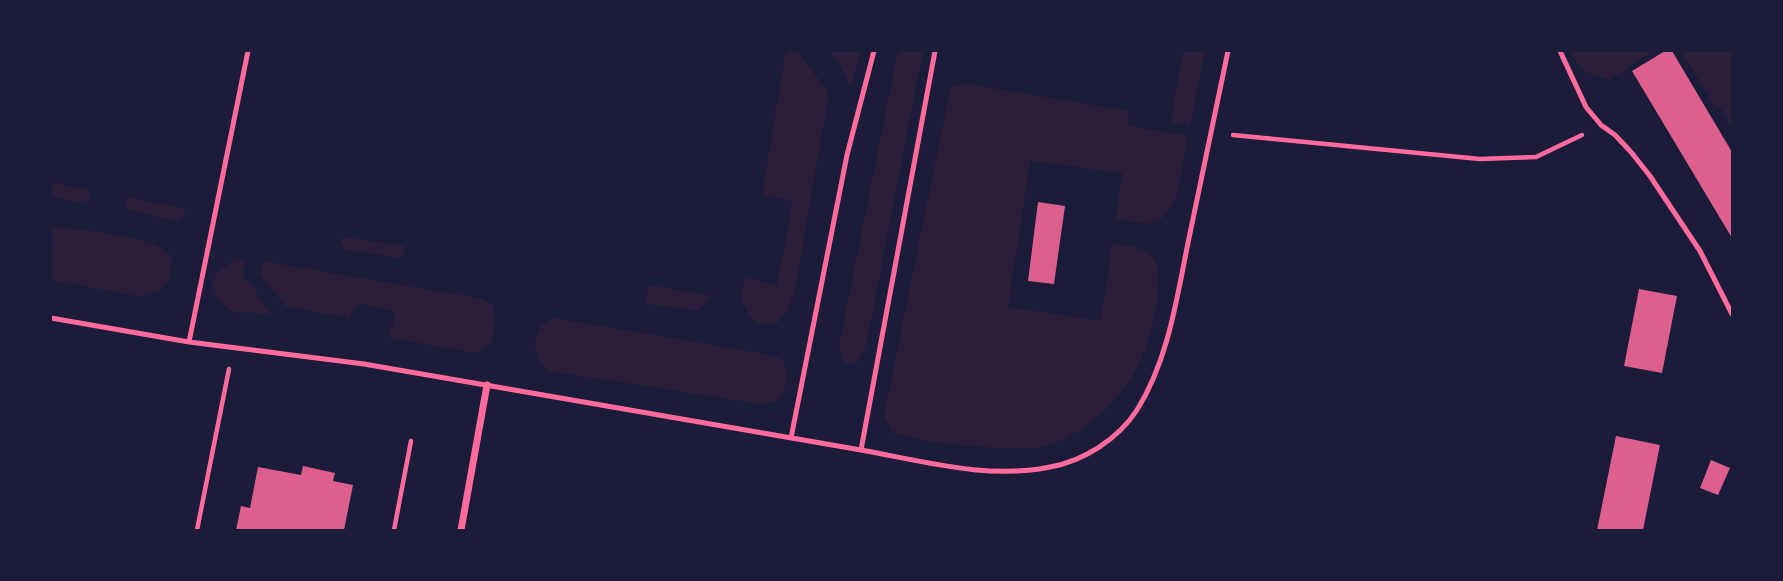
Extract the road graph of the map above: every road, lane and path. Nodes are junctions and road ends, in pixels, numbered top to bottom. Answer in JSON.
{"nodes":[{"id":1,"x":248,"y":51,"type":"edge"},
{"id":2,"x":874,"y":51,"type":"edge"},
{"id":3,"x":935,"y":51,"type":"edge"},
{"id":4,"x":1228,"y":51,"type":"edge"},
{"id":5,"x":1560,"y":51,"type":"edge"},
{"id":6,"x":1601,"y":125,"type":"junction"},
{"id":7,"x":1211,"y":133,"type":"junction"},
{"id":8,"x":1732,"y":314,"type":"edge"},
{"id":9,"x":51,"y":318,"type":"edge"},
{"id":10,"x":189,"y":342,"type":"junction"},
{"id":11,"x":232,"y":347,"type":"junction"},
{"id":12,"x":487,"y":385,"type":"junction"},
{"id":13,"x":791,"y":438,"type":"junction"},
{"id":14,"x":411,"y":441,"type":"dead end"},
{"id":15,"x":861,"y":450,"type":"junction"},
{"id":16,"x":197,"y":530,"type":"edge"},
{"id":17,"x":394,"y":530,"type":"edge"},
{"id":18,"x":461,"y":530,"type":"edge"}],
"edges":[{"from":1,"to":10,"type":"lane"},
{"from":2,"to":13,"type":"lane"},
{"from":3,"to":15,"type":"lane"},
{"from":4,"to":7,"type":"lane"},
{"from":5,"to":6,"type":"lane"},
{"from":6,"to":7,"type":"path"},
{"from":6,"to":8,"type":"lane"},
{"from":7,"to":15,"type":"lane"},
{"from":9,"to":10,"type":"lane"},
{"from":10,"to":11,"type":"lane"},
{"from":11,"to":12,"type":"lane"},
{"from":11,"to":16,"type":"path"},
{"from":12,"to":13,"type":"lane"},
{"from":12,"to":18,"type":"street"},
{"from":13,"to":15,"type":"lane"},
{"from":14,"to":17,"type":"path"}]}
